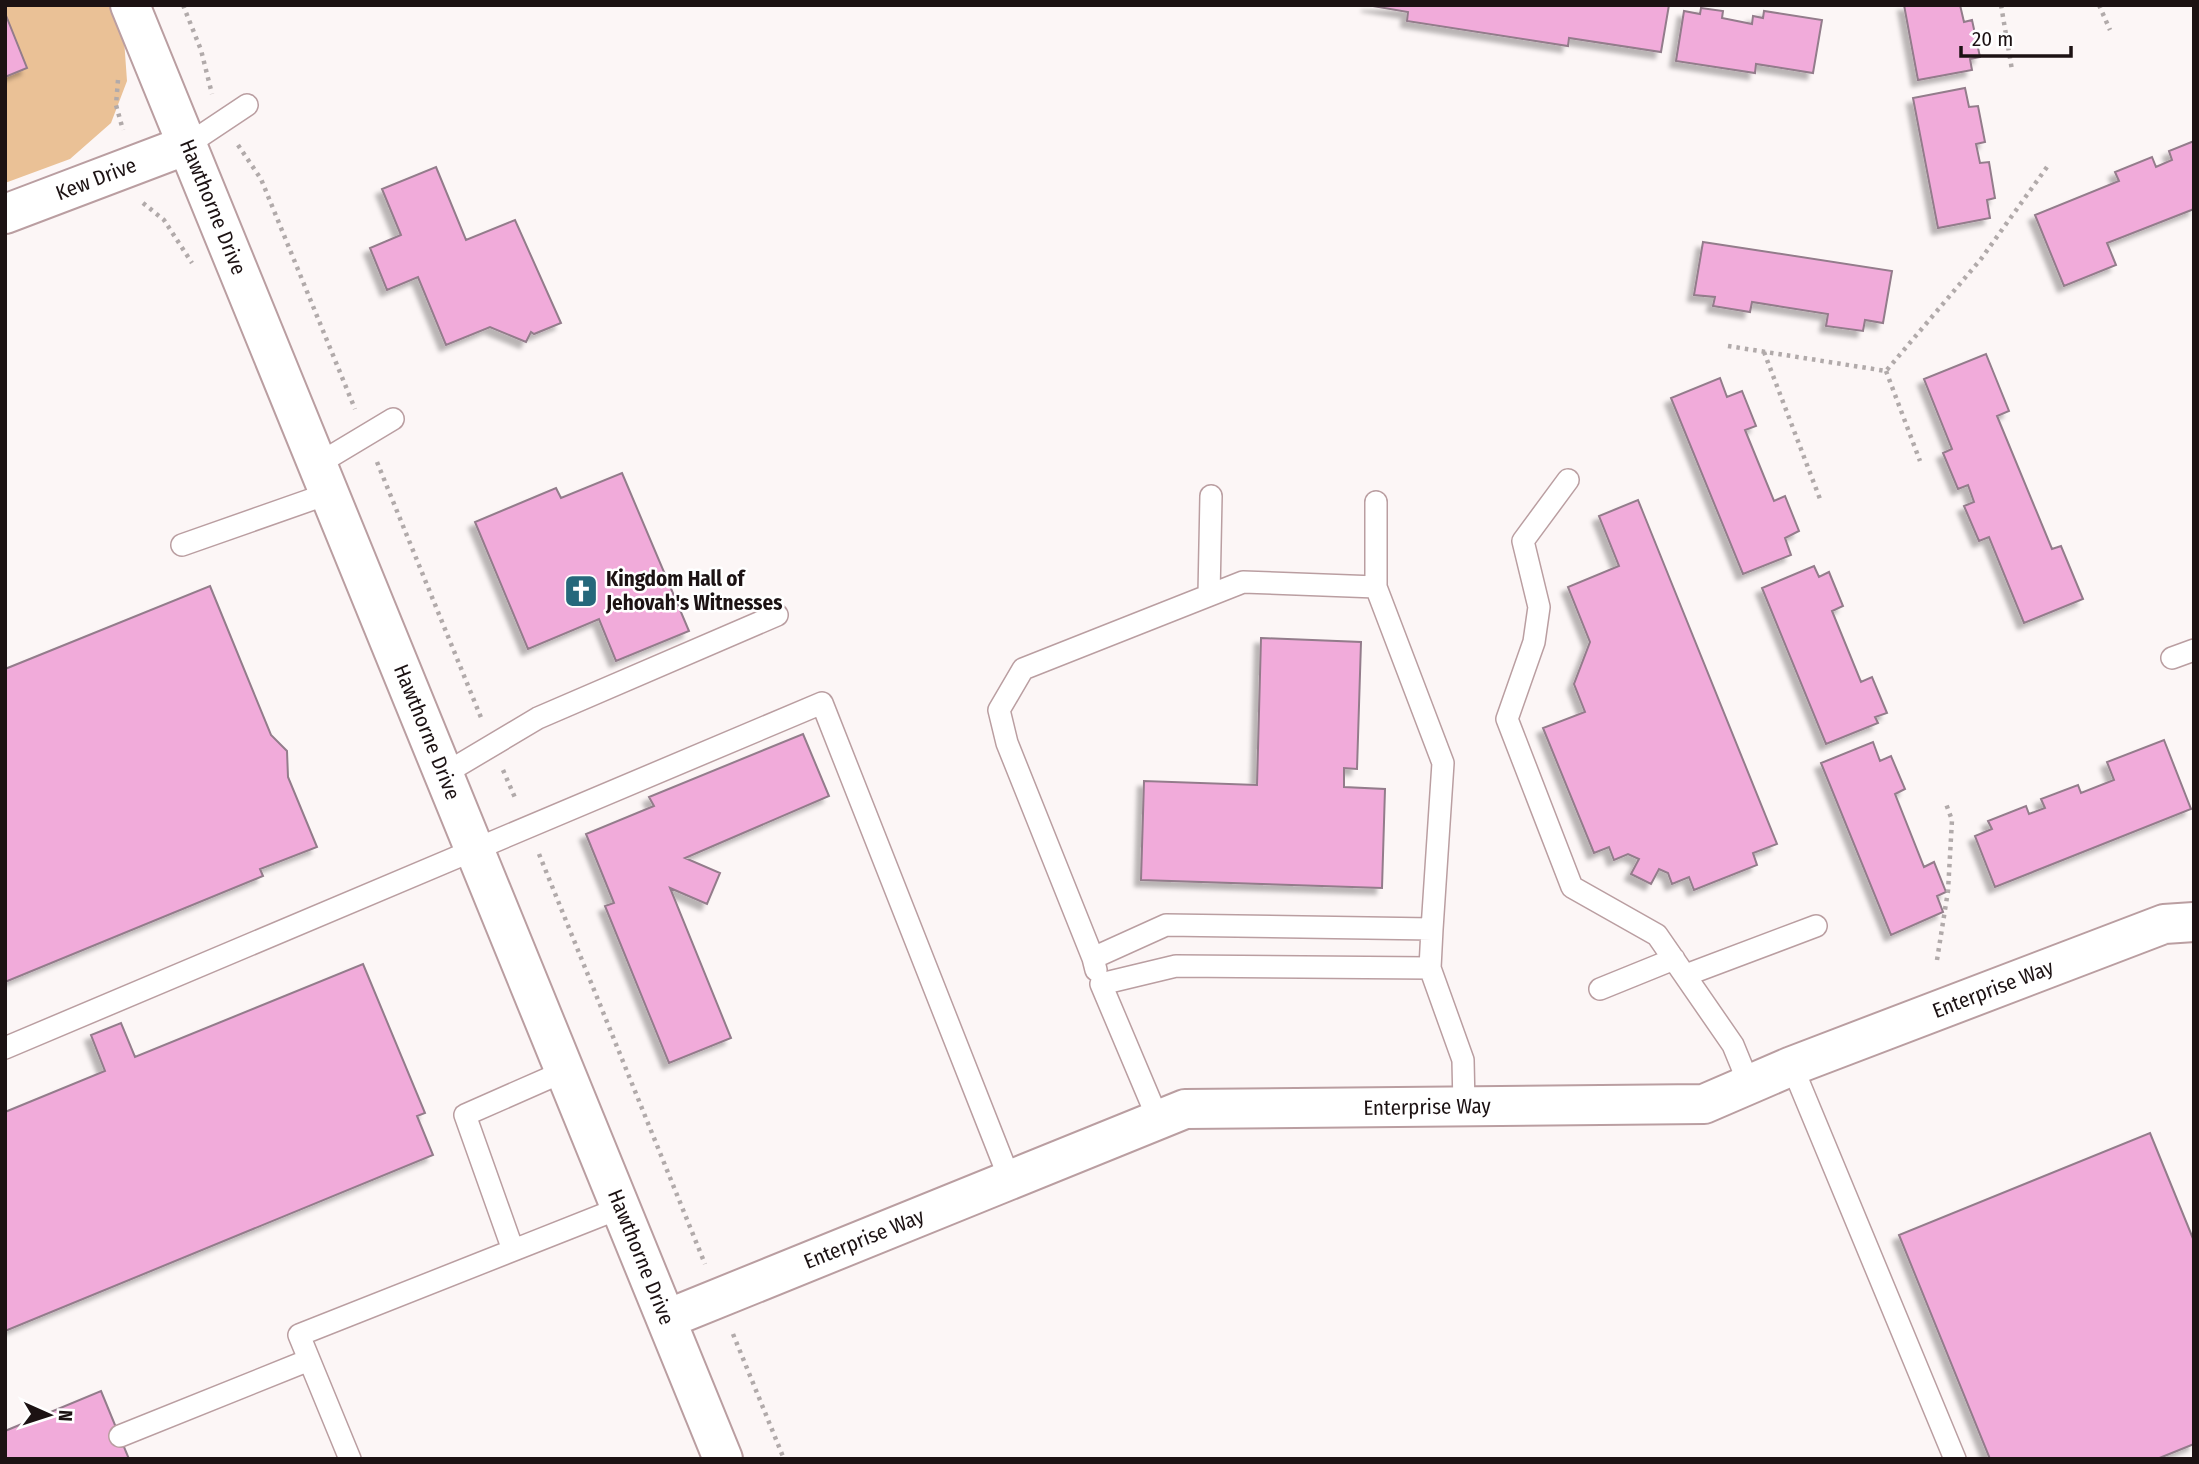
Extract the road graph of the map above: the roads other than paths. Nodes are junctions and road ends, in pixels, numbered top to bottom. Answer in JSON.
{"nodes":[{"id":1,"x":130,"y":5,"type":"edge"},
{"id":2,"x":247,"y":104,"type":"dead end"},
{"id":3,"x":187,"y":145,"type":"junction"},
{"id":4,"x":5,"y":214,"type":"edge"},
{"id":5,"x":393,"y":419,"type":"dead end"},
{"id":6,"x":324,"y":479,"type":"junction"},
{"id":7,"x":1568,"y":480,"type":"dead end"},
{"id":8,"x":1211,"y":496,"type":"dead end"},
{"id":9,"x":1376,"y":502,"type":"dead end"},
{"id":10,"x":182,"y":545,"type":"dead end"},
{"id":11,"x":1376,"y":587,"type":"junction"},
{"id":12,"x":1209,"y":595,"type":"junction"},
{"id":13,"x":777,"y":615,"type":"dead end"},
{"id":14,"x":2194,"y":650,"type":"edge"},
{"id":15,"x":2172,"y":658,"type":"dead end"},
{"id":16,"x":444,"y":774,"type":"junction"},
{"id":17,"x":476,"y":850,"type":"junction"},
{"id":18,"x":2194,"y":922,"type":"edge"},
{"id":19,"x":1816,"y":926,"type":"dead end"},
{"id":20,"x":1432,"y":929,"type":"junction"},
{"id":21,"x":1093,"y":958,"type":"junction"},
{"id":22,"x":1680,"y":967,"type":"junction"},
{"id":23,"x":1430,"y":968,"type":"junction"},
{"id":24,"x":1101,"y":984,"type":"junction"},
{"id":25,"x":1600,"y":989,"type":"dead end"},
{"id":26,"x":5,"y":1048,"type":"edge"},
{"id":27,"x":1792,"y":1066,"type":"junction"},
{"id":28,"x":565,"y":1071,"type":"junction"},
{"id":29,"x":1749,"y":1084,"type":"junction"},
{"id":30,"x":1464,"y":1106,"type":"junction"},
{"id":31,"x":1158,"y":1119,"type":"junction"},
{"id":32,"x":1010,"y":1180,"type":"junction"},
{"id":33,"x":621,"y":1208,"type":"junction"},
{"id":34,"x":513,"y":1250,"type":"junction"},
{"id":35,"x":667,"y":1319,"type":"junction"},
{"id":36,"x":309,"y":1360,"type":"junction"},
{"id":37,"x":120,"y":1436,"type":"dead end"},
{"id":38,"x":350,"y":1459,"type":"edge"},
{"id":39,"x":723,"y":1459,"type":"edge"},
{"id":40,"x":1955,"y":1459,"type":"edge"}],
"edges":[{"from":1,"to":3,"type":"street","name":"Hawthorne Drive"},
{"from":2,"to":3,"type":"lane"},
{"from":3,"to":4,"type":"street","name":"Kew Drive"},
{"from":3,"to":6,"type":"street","name":"Hawthorne Drive"},
{"from":5,"to":6,"type":"lane"},
{"from":6,"to":10,"type":"lane"},
{"from":6,"to":16,"type":"street","name":"Hawthorne Drive"},
{"from":7,"to":22,"type":"lane"},
{"from":8,"to":12,"type":"lane"},
{"from":9,"to":11,"type":"lane"},
{"from":11,"to":12,"type":"lane"},
{"from":11,"to":20,"type":"lane"},
{"from":12,"to":21,"type":"lane"},
{"from":13,"to":16,"type":"lane"},
{"from":14,"to":15,"type":"lane"},
{"from":16,"to":17,"type":"street","name":"Hawthorne Drive"},
{"from":17,"to":26,"type":"lane"},
{"from":17,"to":28,"type":"street","name":"Hawthorne Drive"},
{"from":17,"to":32,"type":"lane"},
{"from":18,"to":27,"type":"street","name":"Enterprise Way"},
{"from":19,"to":22,"type":"lane"},
{"from":20,"to":21,"type":"lane"},
{"from":20,"to":23,"type":"lane"},
{"from":21,"to":24,"type":"lane"},
{"from":22,"to":25,"type":"lane"},
{"from":22,"to":29,"type":"lane"},
{"from":23,"to":24,"type":"lane"},
{"from":23,"to":30,"type":"lane"},
{"from":24,"to":31,"type":"lane"},
{"from":27,"to":29,"type":"street","name":"Enterprise Way"},
{"from":27,"to":40,"type":"lane"},
{"from":28,"to":33,"type":"street","name":"Hawthorne Drive"},
{"from":28,"to":34,"type":"lane"},
{"from":29,"to":30,"type":"street","name":"Enterprise Way"},
{"from":30,"to":31,"type":"street","name":"Enterprise Way"},
{"from":31,"to":32,"type":"street","name":"Enterprise Way"},
{"from":32,"to":35,"type":"street","name":"Enterprise Way"},
{"from":33,"to":34,"type":"lane"},
{"from":33,"to":35,"type":"street","name":"Hawthorne Drive"},
{"from":34,"to":36,"type":"lane"},
{"from":35,"to":39,"type":"street","name":"Hawthorne Drive"},
{"from":36,"to":37,"type":"lane"},
{"from":36,"to":38,"type":"lane"}]}
